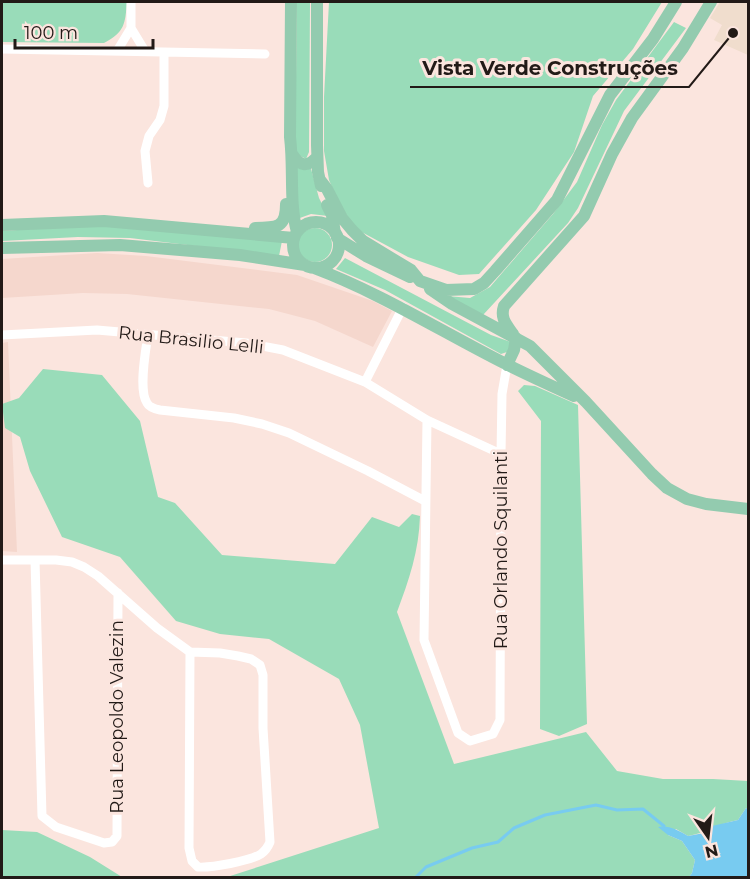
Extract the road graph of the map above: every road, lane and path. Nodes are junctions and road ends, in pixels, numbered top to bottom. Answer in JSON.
{"nodes":[{"id":1,"x":131,"y":2,"type":"edge"},
{"id":2,"x":291,"y":2,"type":"edge"},
{"id":3,"x":317,"y":2,"type":"edge"},
{"id":4,"x":676,"y":2,"type":"edge"},
{"id":5,"x":711,"y":2,"type":"edge"},
{"id":6,"x":131,"y":28,"type":"junction"},
{"id":7,"x":2,"y":49,"type":"edge"},
{"id":8,"x":117,"y":51,"type":"junction"},
{"id":9,"x":145,"y":51,"type":"junction"},
{"id":10,"x":164,"y":53,"type":"junction"},
{"id":11,"x":265,"y":54,"type":"dead end"},
{"id":12,"x":290,"y":137,"type":"junction"},
{"id":13,"x":292,"y":154,"type":"junction"},
{"id":14,"x":317,"y":157,"type":"junction"},
{"id":15,"x":320,"y":180,"type":"junction"},
{"id":16,"x":148,"y":183,"type":"dead end"},
{"id":17,"x":2,"y":218,"type":"edge"},
{"id":18,"x":104,"y":221,"type":"junction"},
{"id":19,"x":2,"y":225,"type":"edge"},
{"id":20,"x":191,"y":230,"type":"junction"},
{"id":21,"x":295,"y":235,"type":"junction"},
{"id":22,"x":336,"y":235,"type":"junction"},
{"id":23,"x":2,"y":248,"type":"edge"},
{"id":24,"x":310,"y":267,"type":"junction"},
{"id":25,"x":420,"y":281,"type":"junction"},
{"id":26,"x":403,"y":307,"type":"junction"},
{"id":27,"x":148,"y":334,"type":"junction"},
{"id":28,"x":2,"y":335,"type":"edge"},
{"id":29,"x":516,"y":338,"type":"junction"},
{"id":30,"x":507,"y":365,"type":"junction"},
{"id":31,"x":365,"y":382,"type":"junction"},
{"id":32,"x":586,"y":402,"type":"junction"},
{"id":33,"x":427,"y":420,"type":"junction"},
{"id":34,"x":501,"y":454,"type":"junction"},
{"id":35,"x":425,"y":501,"type":"junction"},
{"id":36,"x":748,"y":509,"type":"edge"},
{"id":37,"x":2,"y":560,"type":"edge"},
{"id":38,"x":35,"y":560,"type":"junction"},
{"id":39,"x":118,"y":593,"type":"junction"},
{"id":40,"x":190,"y":652,"type":"junction"}],
"edges":[{"from":1,"to":6,"type":"street"},
{"from":2,"to":12,"type":"main road"},
{"from":3,"to":14,"type":"main road"},
{"from":4,"to":25,"type":"main road"},
{"from":5,"to":29,"type":"main road"},
{"from":6,"to":8,"type":"street"},
{"from":6,"to":9,"type":"street"},
{"from":7,"to":8,"type":"street"},
{"from":8,"to":9,"type":"street"},
{"from":9,"to":10,"type":"street"},
{"from":10,"to":11,"type":"street"},
{"from":10,"to":16,"type":"street"},
{"from":12,"to":13,"type":"main road"},
{"from":12,"to":20,"type":"main road"},
{"from":13,"to":14,"type":"main road"},
{"from":13,"to":21,"type":"main road"},
{"from":14,"to":15,"type":"main road"},
{"from":15,"to":22,"type":"main road"},
{"from":15,"to":25,"type":"main road"},
{"from":17,"to":18,"type":"main road"},
{"from":18,"to":19,"type":"main road"},
{"from":18,"to":20,"type":"main road"},
{"from":20,"to":21,"type":"main road"},
{"from":21,"to":22,"type":"main road"},
{"from":21,"to":24,"type":"main road"},
{"from":22,"to":24,"type":"main road"},
{"from":22,"to":25,"type":"main road"},
{"from":23,"to":24,"type":"main road"},
{"from":24,"to":26,"type":"main road"},
{"from":25,"to":29,"type":"main road"},
{"from":26,"to":30,"type":"main road"},
{"from":26,"to":31,"type":"street"},
{"from":27,"to":28,"type":"street","name":"Rua Brasilio Lelli"},
{"from":27,"to":31,"type":"street","name":"Rua Brasilio Lelli"},
{"from":27,"to":35,"type":"street"},
{"from":29,"to":30,"type":"main road"},
{"from":29,"to":32,"type":"main road"},
{"from":30,"to":32,"type":"main road"},
{"from":30,"to":34,"type":"street","name":"Rua Orlando Squilanti"},
{"from":31,"to":33,"type":"street","name":"Rua Brasilio Lelli"},
{"from":32,"to":36,"type":"main road"},
{"from":33,"to":34,"type":"street","name":"Rua Brasilio Lelli"},
{"from":33,"to":35,"type":"street"},
{"from":34,"to":35,"type":"street","name":"Rua Orlando Squilanti"},
{"from":37,"to":38,"type":"street"},
{"from":38,"to":39,"type":"street"},
{"from":38,"to":39,"type":"street","name":"Rua Leopoldo Valezin"},
{"from":39,"to":40,"type":"street"},
{"from":40,"to":40,"type":"street"}]}
